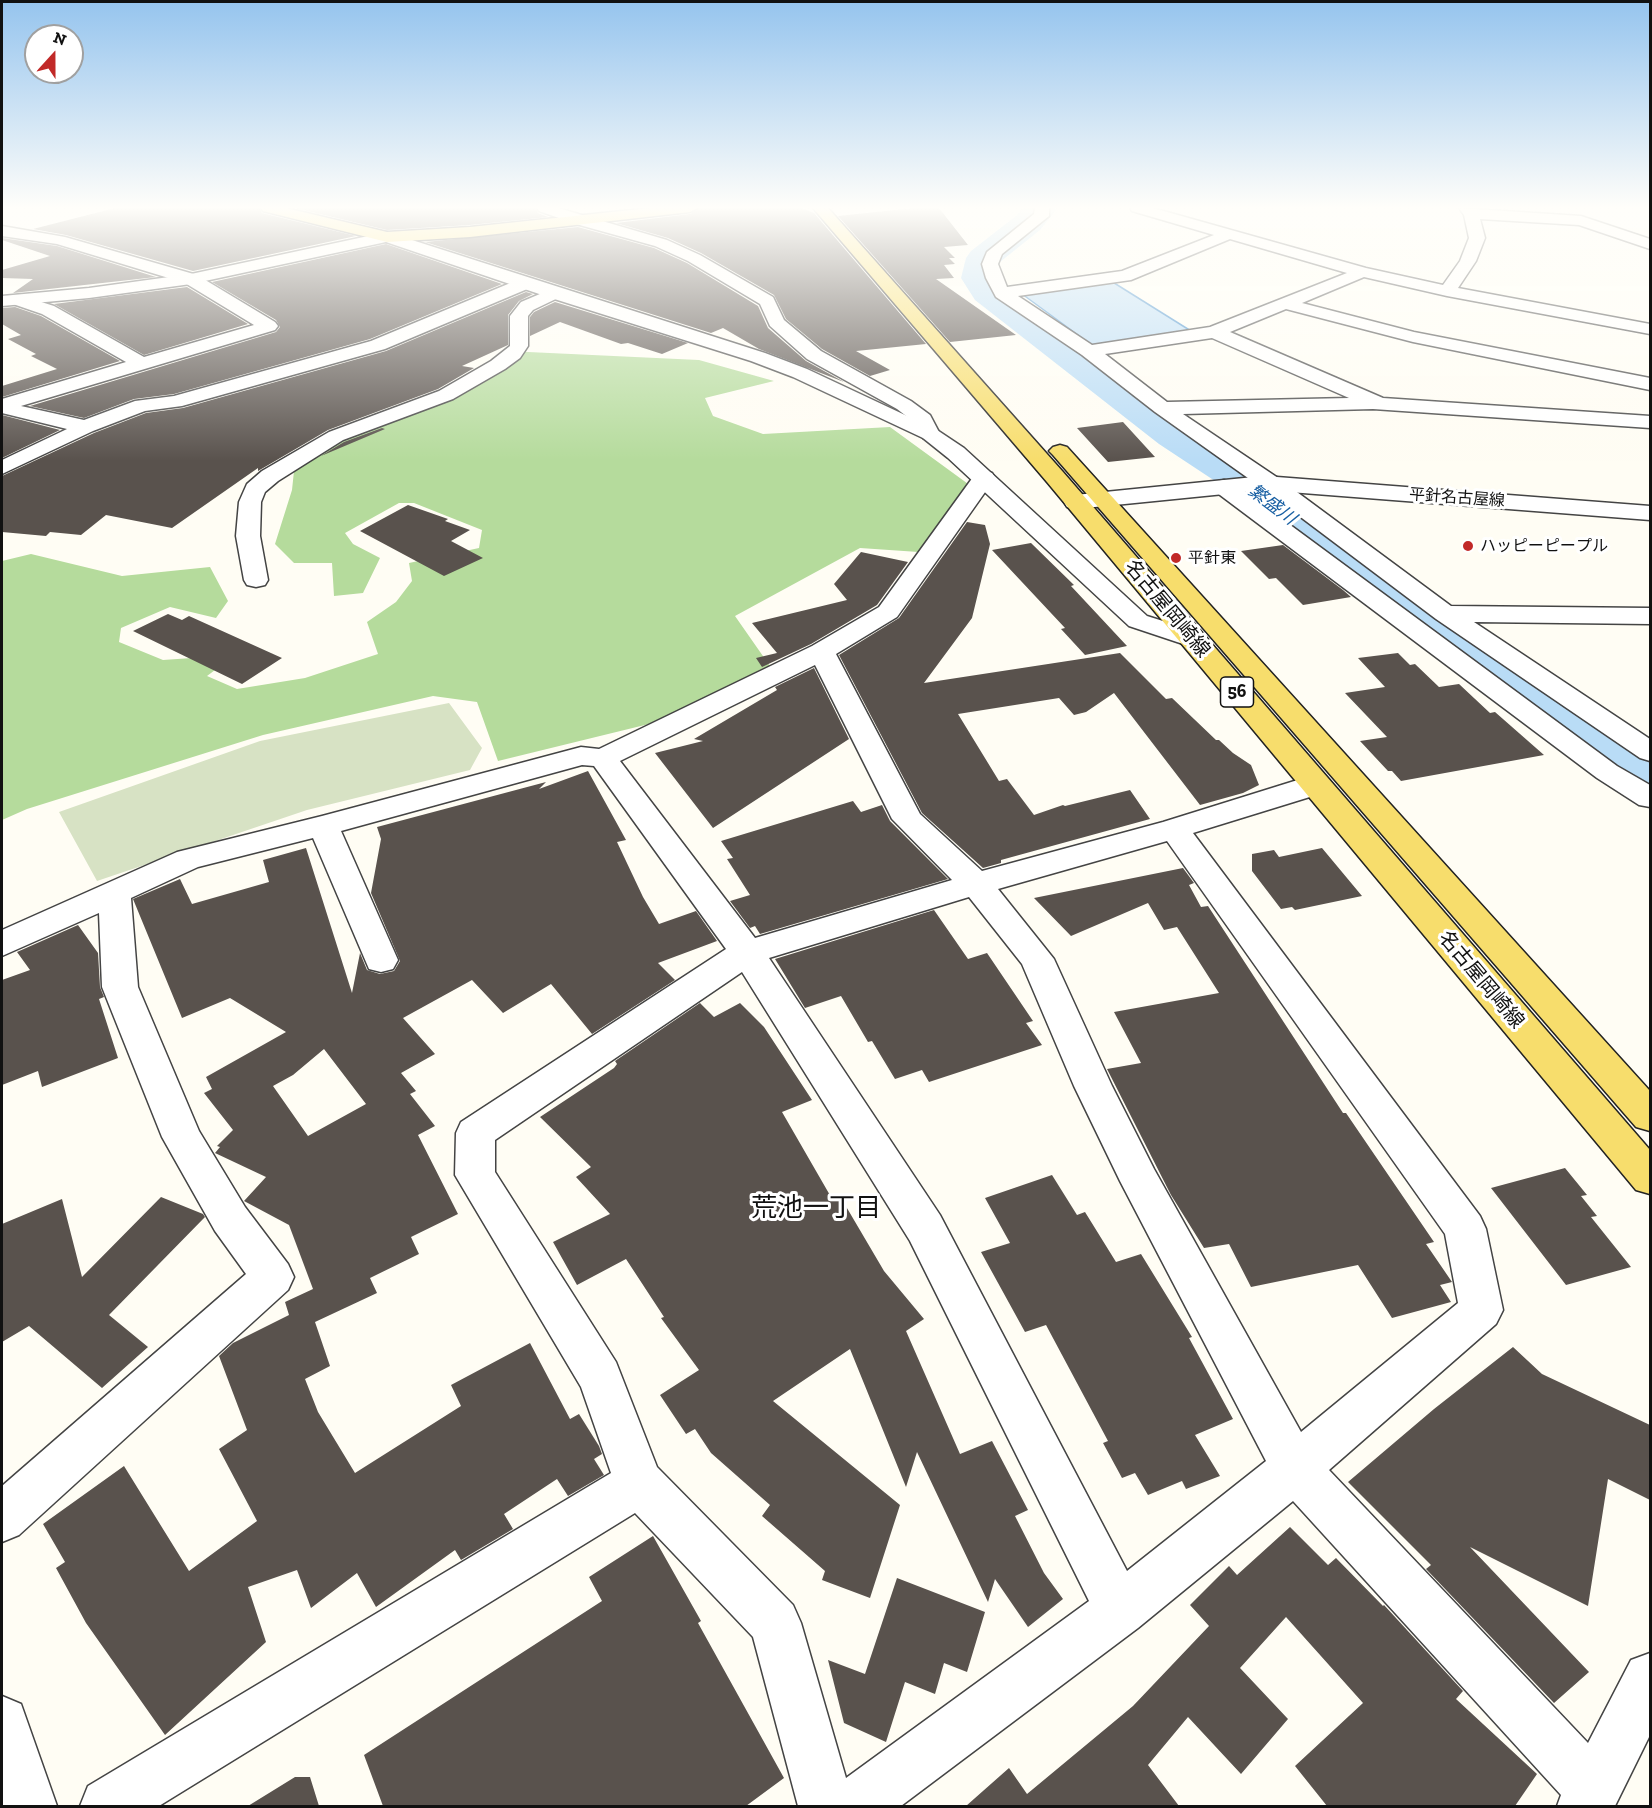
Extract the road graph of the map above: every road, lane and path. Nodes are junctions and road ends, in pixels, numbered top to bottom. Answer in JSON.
{"nodes":[{"id":1,"x":76,"y":292,"type":"edge"},
{"id":2,"x":213,"y":292,"type":"edge"},
{"id":3,"x":502,"y":292,"type":"edge"},
{"id":4,"x":752,"y":292,"type":"edge"},
{"id":5,"x":893,"y":292,"type":"edge"},
{"id":6,"x":917,"y":292,"type":"edge"},
{"id":7,"x":1007,"y":292,"type":"edge"},
{"id":8,"x":1315,"y":292,"type":"edge"},
{"id":9,"x":1455,"y":292,"type":"edge"},
{"id":10,"x":554,"y":293,"type":"joint"},
{"id":11,"x":1002,"y":293,"type":"joint"},
{"id":12,"x":10,"y":300,"type":"edge"},
{"id":13,"x":1287,"y":304,"type":"junction"},
{"id":14,"x":2,"y":315,"type":"edge"},
{"id":15,"x":1650,"y":328,"type":"edge"},
{"id":16,"x":1214,"y":332,"type":"junction"},
{"id":17,"x":1089,"y":351,"type":"junction"},
{"id":18,"x":141,"y":363,"type":"junction"},
{"id":19,"x":1650,"y":384,"type":"edge"},
{"id":20,"x":1379,"y":404,"type":"junction"},
{"id":21,"x":2,"y":406,"type":"edge"},
{"id":22,"x":1162,"y":408,"type":"junction"},
{"id":23,"x":1650,"y":422,"type":"edge"},
{"id":24,"x":86,"y":427,"type":"junction"},
{"id":25,"x":930,"y":434,"type":"junction"},
{"id":26,"x":2,"y":468,"type":"edge"},
{"id":27,"x":984,"y":478,"type":"junction"},
{"id":28,"x":1267,"y":483,"type":"junction"},
{"id":29,"x":1224,"y":487,"type":"junction"},
{"id":30,"x":1104,"y":500,"type":"junction"},
{"id":31,"x":1075,"y":502,"type":"junction"},
{"id":32,"x":1650,"y":513,"type":"edge"},
{"id":33,"x":256,"y":580,"type":"dead end"},
{"id":34,"x":1445,"y":614,"type":"junction"},
{"id":35,"x":1650,"y":616,"type":"edge"},
{"id":36,"x":1192,"y":639,"type":"junction"},
{"id":37,"x":822,"y":652,"type":"junction"},
{"id":38,"x":1650,"y":753,"type":"edge"},
{"id":39,"x":603,"y":758,"type":"junction"},
{"id":40,"x":1316,"y":785,"type":"junction"},
{"id":41,"x":1650,"y":798,"type":"edge"},
{"id":42,"x":323,"y":826,"type":"junction"},
{"id":43,"x":1174,"y":829,"type":"junction"},
{"id":44,"x":976,"y":884,"type":"junction"},
{"id":45,"x":114,"y":894,"type":"junction"},
{"id":46,"x":2,"y":944,"type":"edge"},
{"id":47,"x":747,"y":952,"type":"junction"},
{"id":48,"x":381,"y":960,"type":"dead end"},
{"id":49,"x":1650,"y":1116,"type":"edge"},
{"id":50,"x":1650,"y":1178,"type":"edge"},
{"id":51,"x":1295,"y":1468,"type":"junction"},
{"id":52,"x":639,"y":1483,"type":"junction"},
{"id":53,"x":2,"y":1518,"type":"edge"},
{"id":54,"x":1120,"y":1610,"type":"junction"},
{"id":55,"x":1650,"y":1679,"type":"edge"},
{"id":56,"x":2,"y":1723,"type":"edge"},
{"id":57,"x":1590,"y":1798,"type":"edge"},
{"id":58,"x":29,"y":1806,"type":"edge"},
{"id":59,"x":108,"y":1806,"type":"edge"},
{"id":60,"x":826,"y":1806,"type":"edge"},
{"id":61,"x":855,"y":1806,"type":"edge"}],
"edges":[{"from":1,"to":12,"type":"street"},
{"from":2,"to":18,"type":"street"},
{"from":3,"to":24,"type":"street"},
{"from":4,"to":25,"type":"street"},
{"from":5,"to":31,"type":"main road","name":"名古屋岡崎線","number":"56"},
{"from":6,"to":30,"type":"main road","name":"名古屋岡崎線","number":"56"},
{"from":7,"to":11,"type":"street"},
{"from":8,"to":13,"type":"street"},
{"from":9,"to":15,"type":"street"},
{"from":10,"to":25,"type":"street"},
{"from":10,"to":33,"type":"street"},
{"from":11,"to":17,"type":"street"},
{"from":12,"to":14,"type":"street"},
{"from":12,"to":18,"type":"street"},
{"from":13,"to":16,"type":"street"},
{"from":13,"to":19,"type":"street"},
{"from":16,"to":17,"type":"street"},
{"from":16,"to":20,"type":"street"},
{"from":17,"to":22,"type":"street"},
{"from":18,"to":21,"type":"street"},
{"from":20,"to":22,"type":"street"},
{"from":20,"to":23,"type":"street"},
{"from":21,"to":24,"type":"street"},
{"from":22,"to":28,"type":"street"},
{"from":24,"to":26,"type":"street"},
{"from":25,"to":27,"type":"street"},
{"from":27,"to":36,"type":"street"},
{"from":27,"to":37,"type":"street"},
{"from":28,"to":29,"type":"street","name":"平針名古屋線"},
{"from":28,"to":32,"type":"street","name":"平針名古屋線"},
{"from":28,"to":34,"type":"street"},
{"from":29,"to":30,"type":"street","name":"平針名古屋線"},
{"from":29,"to":41,"type":"street"},
{"from":30,"to":31,"type":"street","name":"平針名古屋線"},
{"from":30,"to":49,"type":"main road","name":"名古屋岡崎線","number":"56"},
{"from":31,"to":36,"type":"main road","name":"名古屋岡崎線","number":"56"},
{"from":34,"to":35,"type":"street"},
{"from":34,"to":38,"type":"street"},
{"from":36,"to":40,"type":"main road","name":"名古屋岡崎線","number":"56"},
{"from":37,"to":39,"type":"street"},
{"from":37,"to":44,"type":"street"},
{"from":39,"to":42,"type":"street"},
{"from":39,"to":47,"type":"street"},
{"from":40,"to":43,"type":"street"},
{"from":40,"to":50,"type":"main road","name":"名古屋岡崎線","number":"56"},
{"from":42,"to":45,"type":"street"},
{"from":42,"to":48,"type":"street"},
{"from":43,"to":44,"type":"street"},
{"from":43,"to":51,"type":"street"},
{"from":44,"to":47,"type":"street"},
{"from":44,"to":51,"type":"street"},
{"from":45,"to":46,"type":"street"},
{"from":45,"to":53,"type":"street"},
{"from":47,"to":52,"type":"street"},
{"from":47,"to":54,"type":"street"},
{"from":51,"to":54,"type":"street"},
{"from":51,"to":57,"type":"street"},
{"from":52,"to":59,"type":"street"},
{"from":52,"to":60,"type":"street"},
{"from":54,"to":61,"type":"street"},
{"from":55,"to":57,"type":"street"},
{"from":56,"to":58,"type":"street"}]}
